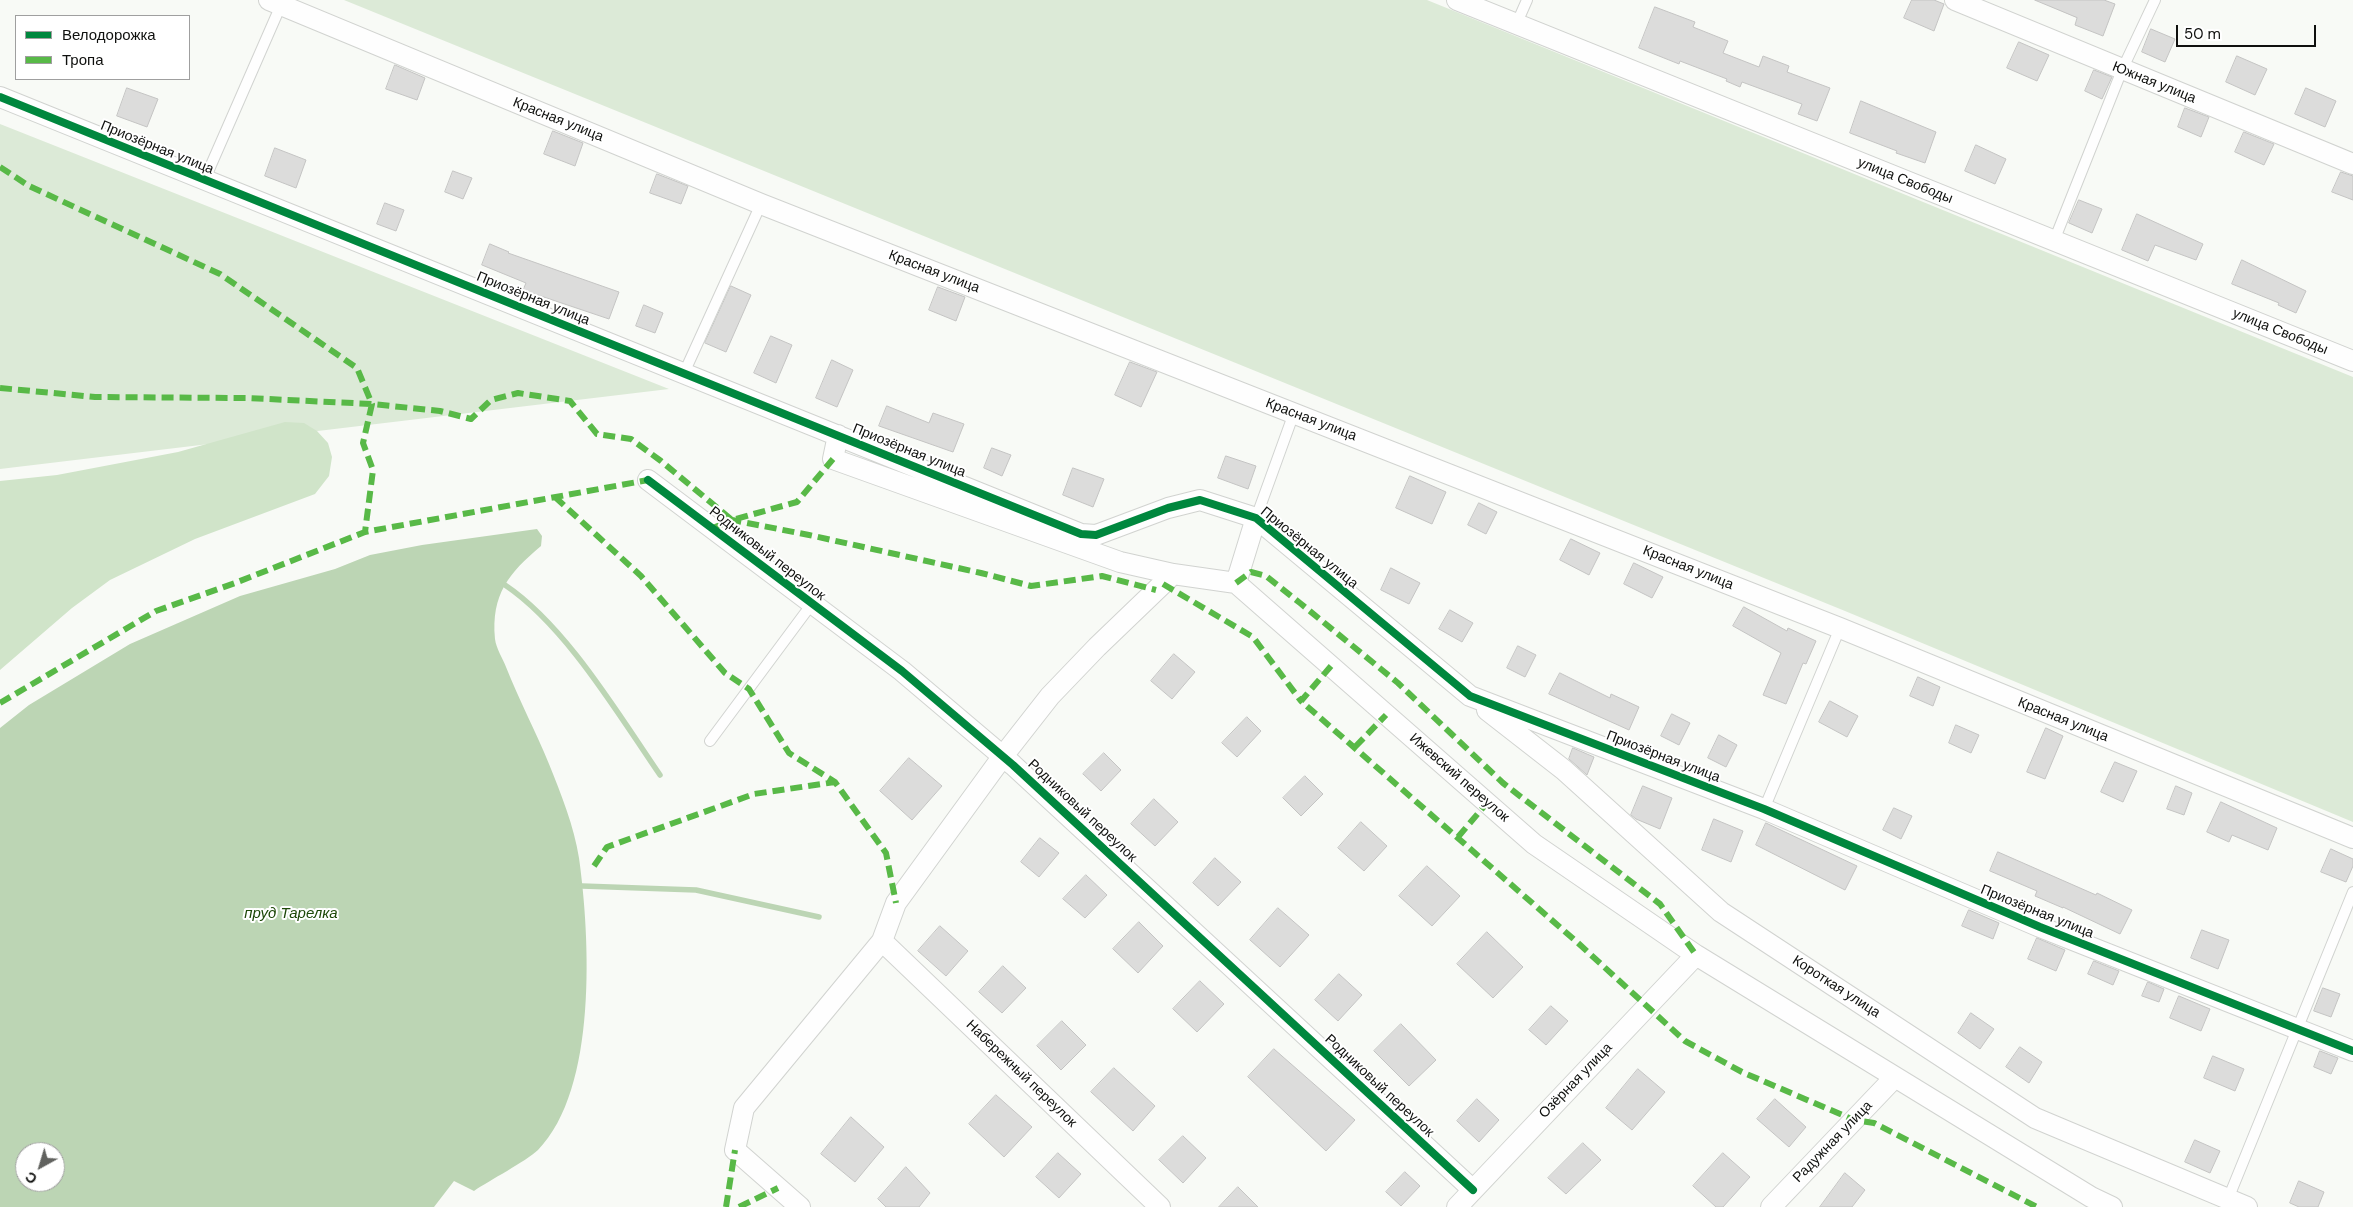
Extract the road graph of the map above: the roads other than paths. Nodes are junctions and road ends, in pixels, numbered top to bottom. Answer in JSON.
{"nodes":[{"id":1,"x":1456,"y":0,"type":"edge"},
{"id":2,"x":1526,"y":0,"type":"edge"},
{"id":3,"x":1955,"y":0,"type":"edge"},
{"id":4,"x":2155,"y":0,"type":"edge"},
{"id":5,"x":275,"y":3,"type":"edge"},
{"id":6,"x":1516,"y":25,"type":"junction"},
{"id":7,"x":2122,"y":70,"type":"junction"},
{"id":8,"x":0,"y":97,"type":"edge"},
{"id":9,"x":2353,"y":164,"type":"edge"},
{"id":10,"x":204,"y":181,"type":"junction"},
{"id":11,"x":761,"y":204,"type":"junction"},
{"id":12,"x":2054,"y":241,"type":"junction"},
{"id":13,"x":2353,"y":362,"type":"edge"},
{"id":14,"x":684,"y":373,"type":"junction"},
{"id":15,"x":1294,"y":413,"type":"junction"},
{"id":16,"x":838,"y":435,"type":"junction"},
{"id":17,"x":648,"y":480,"type":"dead end"},
{"id":18,"x":1256,"y":518,"type":"junction"},
{"id":19,"x":1173,"y":574,"type":"junction"},
{"id":20,"x":1236,"y":583,"type":"junction"},
{"id":21,"x":812,"y":604,"type":"junction"},
{"id":22,"x":1840,"y":628,"type":"junction"},
{"id":23,"x":1470,"y":696,"type":"junction"},
{"id":24,"x":710,"y":741,"type":"dead end"},
{"id":25,"x":1003,"y":756,"type":"junction"},
{"id":26,"x":1764,"y":808,"type":"junction"},
{"id":27,"x":2353,"y":838,"type":"edge"},
{"id":28,"x":2353,"y":892,"type":"edge"},
{"id":29,"x":882,"y":941,"type":"junction"},
{"id":30,"x":1696,"y":955,"type":"junction"},
{"id":31,"x":2298,"y":1028,"type":"junction"},
{"id":32,"x":2353,"y":1051,"type":"edge"},
{"id":33,"x":1895,"y":1077,"type":"junction"},
{"id":34,"x":1473,"y":1190,"type":"junction"},
{"id":35,"x":2228,"y":1199,"type":"junction"},
{"id":36,"x":2086,"y":1202,"type":"edge"},
{"id":37,"x":800,"y":1207,"type":"edge"},
{"id":38,"x":1160,"y":1207,"type":"edge"},
{"id":39,"x":1458,"y":1207,"type":"edge"},
{"id":40,"x":1771,"y":1207,"type":"edge"},
{"id":41,"x":2112,"y":1207,"type":"edge"},
{"id":42,"x":2248,"y":1207,"type":"edge"}],
"edges":[{"from":1,"to":6,"type":"street","name":"улица Свободы"},
{"from":2,"to":6,"type":"lane"},
{"from":3,"to":7,"type":"street","name":"Южная улица"},
{"from":4,"to":7,"type":"lane"},
{"from":5,"to":10,"type":"lane"},
{"from":5,"to":11,"type":"street","name":"Красная улица"},
{"from":6,"to":12,"type":"street","name":"улица Свободы"},
{"from":7,"to":9,"type":"street","name":"Южная улица"},
{"from":7,"to":12,"type":"lane"},
{"from":8,"to":10,"type":"street","name":"Приозёрная улица"},
{"from":10,"to":14,"type":"street","name":"Приозёрная улица"},
{"from":11,"to":14,"type":"lane"},
{"from":11,"to":15,"type":"street","name":"Красная улица"},
{"from":12,"to":13,"type":"street","name":"улица Свободы"},
{"from":14,"to":16,"type":"street","name":"Приозёрная улица"},
{"from":15,"to":18,"type":"lane"},
{"from":15,"to":22,"type":"street","name":"Красная улица"},
{"from":16,"to":18,"type":"street","name":"Приозёрная улица"},
{"from":16,"to":19,"type":"street"},
{"from":17,"to":21,"type":"street","name":"Родниковый переулок"},
{"from":18,"to":20,"type":"street"},
{"from":18,"to":23,"type":"street","name":"Приозёрная улица"},
{"from":19,"to":20,"type":"street"},
{"from":19,"to":25,"type":"street"},
{"from":20,"to":30,"type":"street","name":"Ижевский переулок"},
{"from":21,"to":24,"type":"lane"},
{"from":21,"to":25,"type":"street","name":"Родниковый переулок"},
{"from":22,"to":26,"type":"lane"},
{"from":22,"to":27,"type":"street","name":"Красная улица"},
{"from":23,"to":26,"type":"street","name":"Приозёрная улица"},
{"from":23,"to":35,"type":"street","name":"Короткая улица"},
{"from":25,"to":29,"type":"street"},
{"from":25,"to":34,"type":"street","name":"Родниковый переулок"},
{"from":26,"to":31,"type":"street","name":"Приозёрная улица"},
{"from":28,"to":31,"type":"lane"},
{"from":29,"to":37,"type":"street"},
{"from":29,"to":38,"type":"street","name":"Набережный переулок"},
{"from":30,"to":33,"type":"street","name":"Ижевский переулок"},
{"from":30,"to":34,"type":"street","name":"Озёрная улица"},
{"from":31,"to":32,"type":"street","name":"Приозёрная улица"},
{"from":31,"to":35,"type":"lane"},
{"from":33,"to":36,"type":"street","name":"Ижевский переулок"},
{"from":33,"to":40,"type":"street","name":"Радужная улица"},
{"from":34,"to":39,"type":"street","name":"Озёрная улица"},
{"from":35,"to":42,"type":"street","name":"Короткая улица"},
{"from":36,"to":41,"type":"street","name":"Ижевский переулок"}]}
